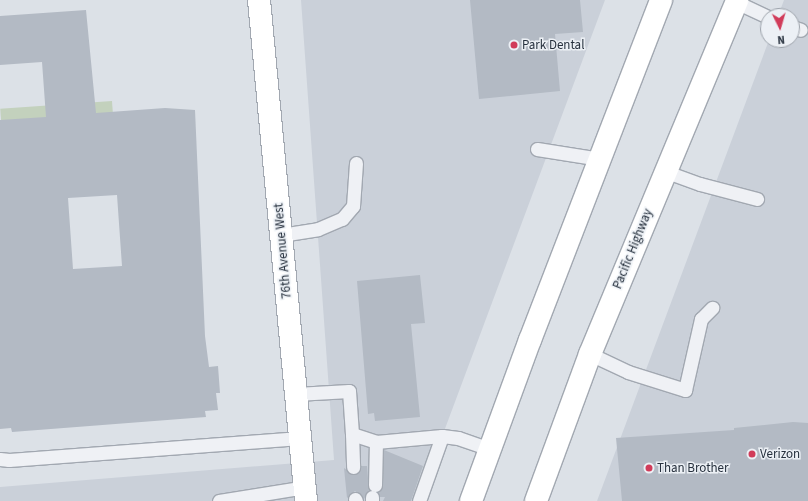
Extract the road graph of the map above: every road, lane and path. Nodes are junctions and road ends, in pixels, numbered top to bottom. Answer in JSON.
{"nodes":[{"id":1,"x":259,"y":0,"type":"edge"},
{"id":2,"x":661,"y":0,"type":"edge"},
{"id":3,"x":737,"y":1,"type":"edge"},
{"id":4,"x":760,"y":13,"type":"edge"},
{"id":5,"x":537,"y":149,"type":"dead end"},
{"id":6,"x":600,"y":159,"type":"junction"},
{"id":7,"x":356,"y":163,"type":"dead end"},
{"id":8,"x":664,"y":171,"type":"junction"},
{"id":9,"x":757,"y":199,"type":"dead end"},
{"id":10,"x":281,"y":235,"type":"junction"},
{"id":11,"x":712,"y":308,"type":"dead end"},
{"id":12,"x":590,"y":354,"type":"junction"},
{"id":13,"x":296,"y":394,"type":"junction"},
{"id":14,"x":352,"y":434,"type":"junction"},
{"id":15,"x":442,"y":436,"type":"junction"},
{"id":16,"x":300,"y":438,"type":"junction"},
{"id":17,"x":376,"y":442,"type":"junction"},
{"id":18,"x":490,"y":449,"type":"junction"},
{"id":19,"x":0,"y":459,"type":"edge"},
{"id":20,"x":353,"y":467,"type":"dead end"},
{"id":21,"x":306,"y":494,"type":"edge"},
{"id":22,"x":373,"y":494,"type":"edge"},
{"id":23,"x":219,"y":501,"type":"edge"},
{"id":24,"x":419,"y":501,"type":"edge"},
{"id":25,"x":471,"y":501,"type":"edge"},
{"id":26,"x":536,"y":501,"type":"edge"}],
"edges":[{"from":1,"to":10,"type":"main road","name":"76th Avenue West"},
{"from":2,"to":6,"type":"main road"},
{"from":3,"to":4,"type":"lane"},
{"from":3,"to":8,"type":"main road","name":"Pacific Highway"},
{"from":5,"to":6,"type":"lane"},
{"from":6,"to":18,"type":"main road"},
{"from":7,"to":10,"type":"lane"},
{"from":8,"to":9,"type":"lane"},
{"from":8,"to":12,"type":"main road","name":"Pacific Highway"},
{"from":10,"to":13,"type":"main road","name":"76th Avenue West"},
{"from":11,"to":12,"type":"lane"},
{"from":12,"to":26,"type":"main road","name":"Pacific Highway"},
{"from":13,"to":14,"type":"lane"},
{"from":13,"to":16,"type":"main road","name":"76th Avenue West"},
{"from":14,"to":17,"type":"lane"},
{"from":14,"to":20,"type":"lane"},
{"from":15,"to":17,"type":"lane"},
{"from":15,"to":18,"type":"lane"},
{"from":15,"to":24,"type":"lane"},
{"from":16,"to":19,"type":"lane"},
{"from":16,"to":21,"type":"main road","name":"76th Avenue West"},
{"from":17,"to":22,"type":"lane"},
{"from":18,"to":25,"type":"main road"},
{"from":21,"to":23,"type":"lane"}]}
